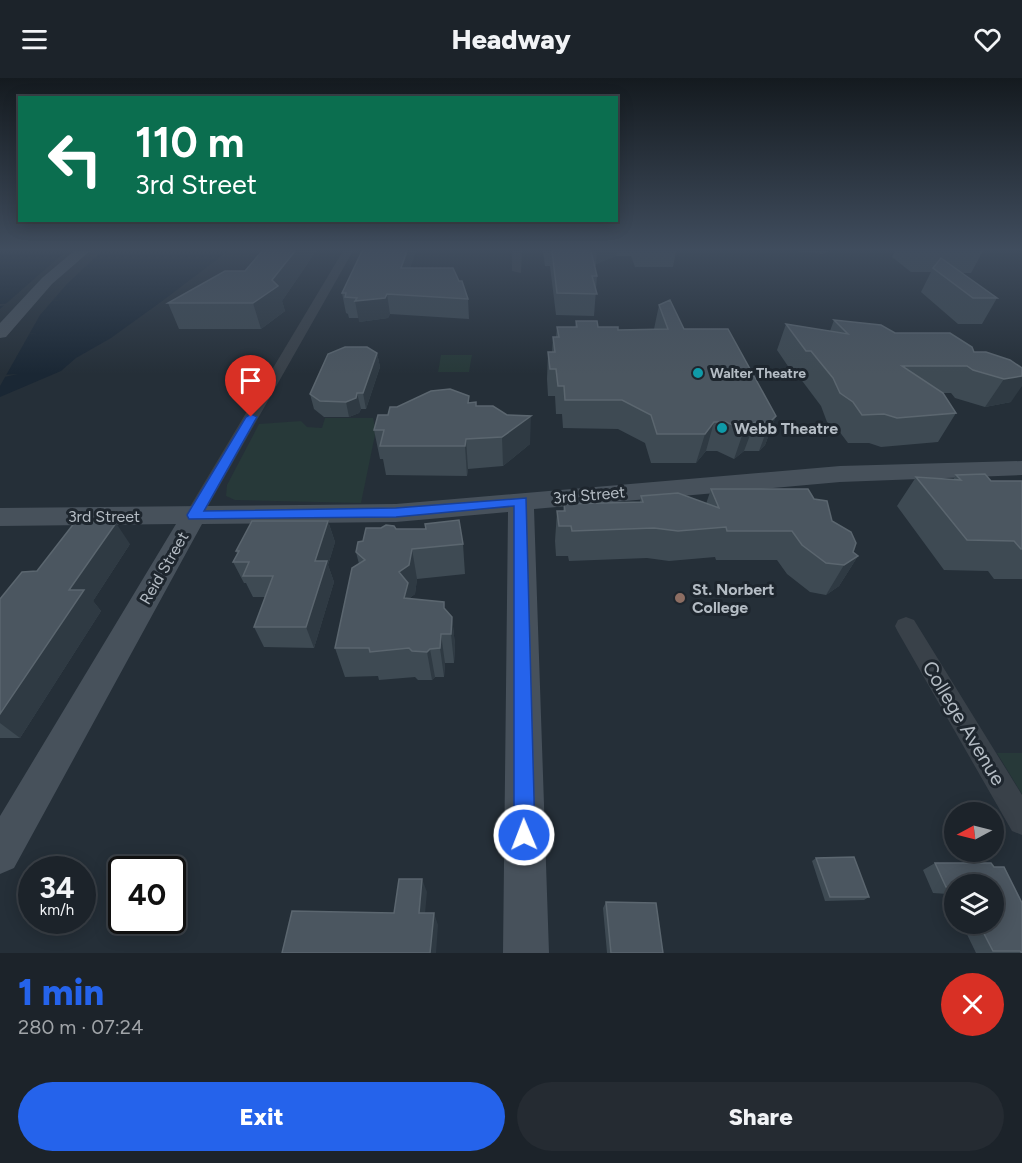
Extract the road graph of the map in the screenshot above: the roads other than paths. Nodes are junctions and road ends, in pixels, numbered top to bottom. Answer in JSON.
{"nodes":[{"id":1,"x":37,"y":292,"type":"edge"},
{"id":2,"x":324,"y":292,"type":"edge"},
{"id":3,"x":0,"y":333,"type":"edge"},
{"id":4,"x":1022,"y":468,"type":"edge"},
{"id":5,"x":521,"y":501,"type":"junction"},
{"id":6,"x":194,"y":515,"type":"junction"},
{"id":7,"x":4,"y":516,"type":"edge"},
{"id":8,"x":906,"y":626,"type":"dead end"},
{"id":9,"x":1022,"y":820,"type":"edge"},
{"id":10,"x":0,"y":854,"type":"edge"},
{"id":11,"x":526,"y":953,"type":"edge"}],
"edges":[{"from":1,"to":3,"type":"main road"},
{"from":2,"to":6,"type":"street","name":"Reid Street"},
{"from":4,"to":5,"type":"main road","name":"3rd Street"},
{"from":5,"to":6,"type":"main road","name":"3rd Street"},
{"from":5,"to":11,"type":"main road"},
{"from":6,"to":7,"type":"main road","name":"3rd Street"},
{"from":6,"to":10,"type":"main road","name":"Reid Street"},
{"from":8,"to":9,"type":"street","name":"College Avenue"}]}
